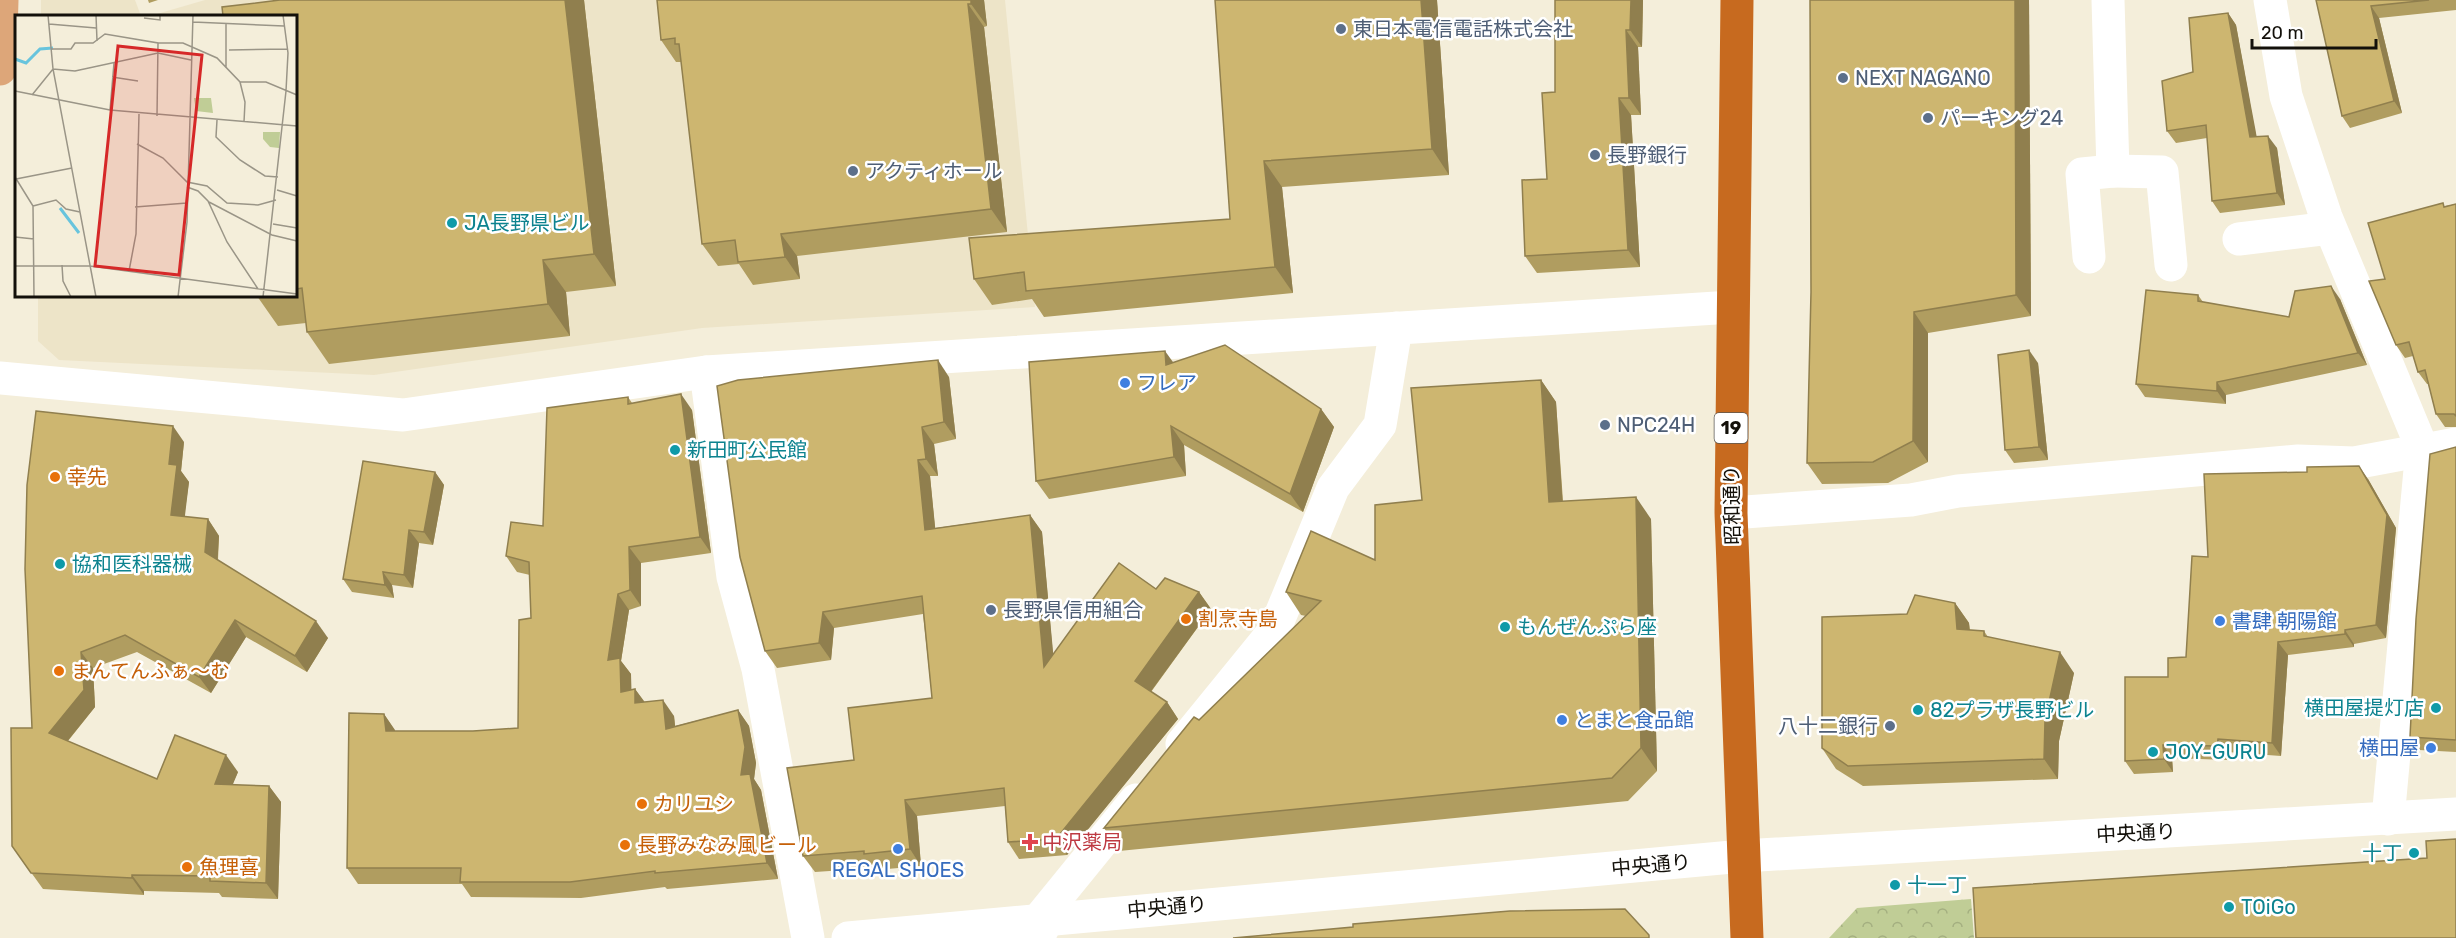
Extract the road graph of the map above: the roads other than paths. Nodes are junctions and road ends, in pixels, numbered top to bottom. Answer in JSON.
{"nodes":[{"id":1,"x":2,"y":0,"type":"edge"},
{"id":2,"x":1737,"y":0,"type":"edge"},
{"id":3,"x":2108,"y":0,"type":"edge"},
{"id":4,"x":2271,"y":0,"type":"edge"},
{"id":5,"x":0,"y":69,"type":"edge"},
{"id":6,"x":2113,"y":171,"type":"junction"},
{"id":7,"x":2330,"y":228,"type":"junction"},
{"id":8,"x":2239,"y":239,"type":"dead end"},
{"id":9,"x":2089,"y":257,"type":"dead end"},
{"id":10,"x":2170,"y":265,"type":"dead end"},
{"id":11,"x":1732,"y":307,"type":"junction"},
{"id":12,"x":1396,"y":328,"type":"junction"},
{"id":13,"x":706,"y":372,"type":"junction"},
{"id":14,"x":0,"y":378,"type":"edge"},
{"id":15,"x":2456,"y":444,"type":"edge"},
{"id":16,"x":2422,"y":448,"type":"junction"},
{"id":17,"x":1731,"y":513,"type":"junction"},
{"id":18,"x":2456,"y":814,"type":"edge"},
{"id":19,"x":2388,"y":819,"type":"junction"},
{"id":20,"x":1743,"y":856,"type":"junction"},
{"id":21,"x":1041,"y":928,"type":"edge"},
{"id":22,"x":987,"y":932,"type":"edge"},
{"id":23,"x":808,"y":938,"type":"edge"},
{"id":24,"x":848,"y":938,"type":"edge"},
{"id":25,"x":1747,"y":938,"type":"edge"}],
"edges":[{"from":1,"to":5,"type":"main road"},
{"from":2,"to":11,"type":"highway","name":"昭和通り","number":"19"},
{"from":3,"to":6,"type":"street"},
{"from":4,"to":7,"type":"street"},
{"from":6,"to":9,"type":"street"},
{"from":6,"to":10,"type":"street"},
{"from":7,"to":8,"type":"street"},
{"from":7,"to":16,"type":"street"},
{"from":11,"to":12,"type":"street"},
{"from":11,"to":17,"type":"highway","name":"昭和通り","number":"19"},
{"from":12,"to":13,"type":"street"},
{"from":12,"to":21,"type":"street"},
{"from":13,"to":14,"type":"street"},
{"from":13,"to":23,"type":"street"},
{"from":15,"to":16,"type":"street"},
{"from":16,"to":17,"type":"street"},
{"from":16,"to":19,"type":"street"},
{"from":17,"to":20,"type":"highway","name":"昭和通り","number":"19"},
{"from":18,"to":19,"type":"street","name":"中央通り"},
{"from":19,"to":20,"type":"street","name":"中央通り"},
{"from":20,"to":21,"type":"street","name":"中央通り"},
{"from":20,"to":25,"type":"highway","name":"昭和通り","number":"19"},
{"from":21,"to":22,"type":"street","name":"中央通り"},
{"from":22,"to":24,"type":"street","name":"中央通り"}]}
